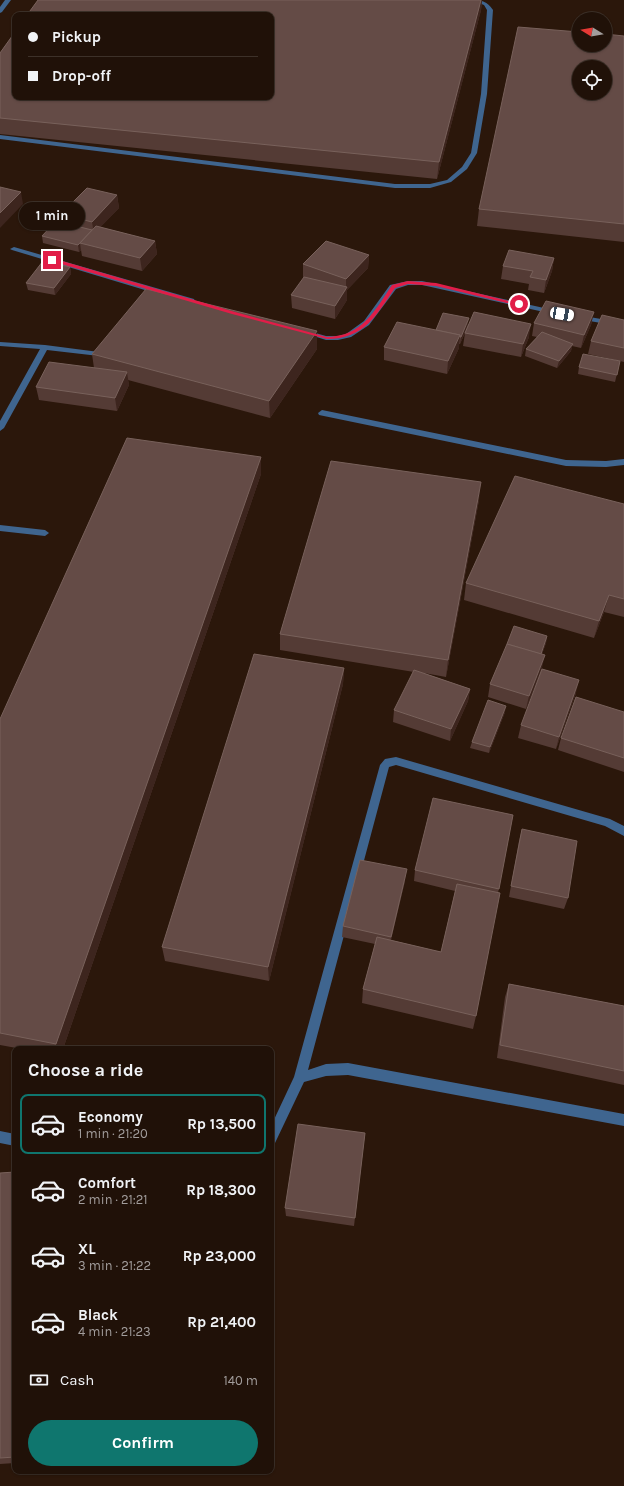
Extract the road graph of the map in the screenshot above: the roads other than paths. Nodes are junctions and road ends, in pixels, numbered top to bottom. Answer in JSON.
{"nodes":[{"id":1,"x":8,"y":0,"type":"edge"},
{"id":2,"x":474,"y":0,"type":"edge"},
{"id":3,"x":0,"y":10,"type":"edge"},
{"id":4,"x":0,"y":137,"type":"edge"},
{"id":5,"x":14,"y":249,"type":"dead end"},
{"id":6,"x":196,"y":302,"type":"edge"},
{"id":7,"x":624,"y":325,"type":"edge"},
{"id":8,"x":298,"y":330,"type":"edge"},
{"id":9,"x":0,"y":344,"type":"edge"},
{"id":10,"x":45,"y":347,"type":"junction"},
{"id":11,"x":99,"y":354,"type":"edge"},
{"id":12,"x":322,"y":413,"type":"dead end"},
{"id":13,"x":0,"y":428,"type":"edge"},
{"id":14,"x":624,"y":462,"type":"edge"},
{"id":15,"x":0,"y":528,"type":"edge"},
{"id":16,"x":45,"y":534,"type":"dead end"},
{"id":17,"x":624,"y":832,"type":"edge"},
{"id":18,"x":300,"y":1078,"type":"junction"},
{"id":19,"x":624,"y":1120,"type":"edge"},
{"id":20,"x":274,"y":1133,"type":"edge"},
{"id":21,"x":0,"y":1136,"type":"edge"},
{"id":22,"x":12,"y":1139,"type":"edge"}],
"edges":[{"from":1,"to":3,"type":"street"},
{"from":2,"to":4,"type":"street"},
{"from":5,"to":6,"type":"street"},
{"from":7,"to":8,"type":"street"},
{"from":9,"to":10,"type":"street"},
{"from":10,"to":11,"type":"street"},
{"from":10,"to":13,"type":"street"},
{"from":12,"to":14,"type":"street"},
{"from":15,"to":16,"type":"street"},
{"from":17,"to":18,"type":"street"},
{"from":18,"to":19,"type":"street"},
{"from":18,"to":20,"type":"street"},
{"from":21,"to":22,"type":"street"}]}
